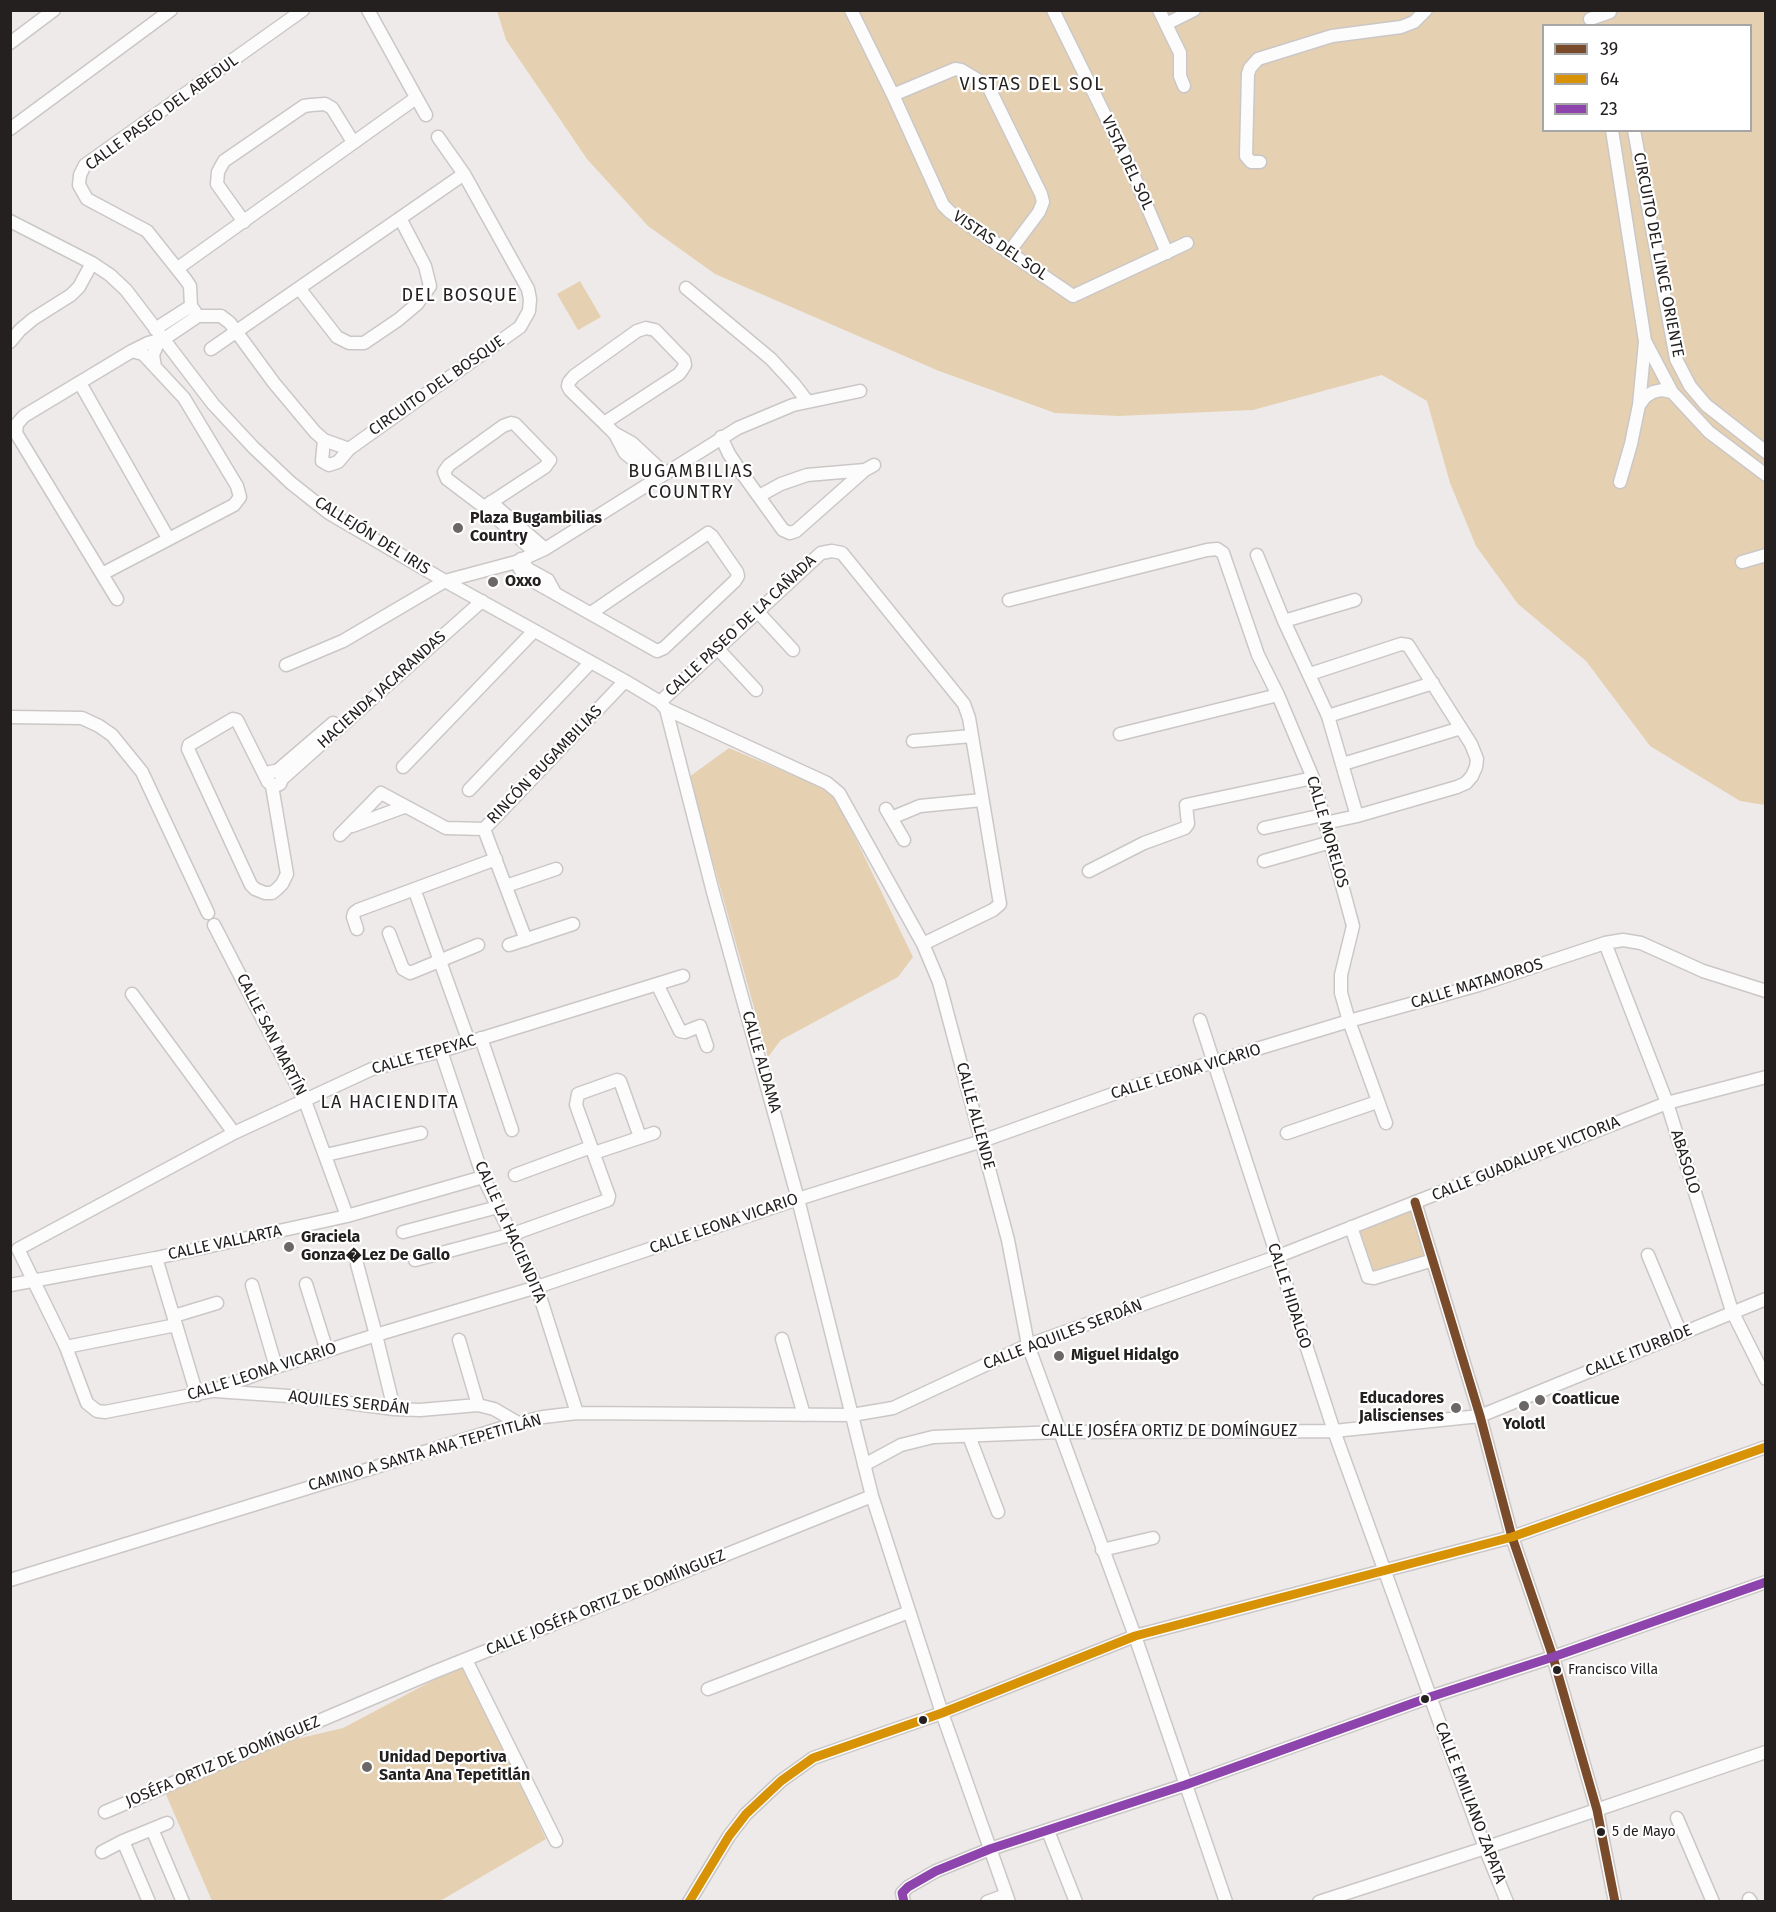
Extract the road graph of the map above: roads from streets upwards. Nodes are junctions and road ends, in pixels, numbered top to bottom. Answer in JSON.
{"nodes":[{"id":1,"x":54,"y":10,"type":"edge"},
{"id":2,"x":303,"y":10,"type":"edge"},
{"id":3,"x":368,"y":10,"type":"edge"},
{"id":4,"x":851,"y":10,"type":"edge"},
{"id":5,"x":1159,"y":10,"type":"edge"},
{"id":6,"x":1194,"y":10,"type":"edge"},
{"id":7,"x":1426,"y":10,"type":"edge"},
{"id":8,"x":1053,"y":11,"type":"edge"},
{"id":9,"x":1609,"y":11,"type":"edge"},
{"id":10,"x":165,"y":12,"type":"edge"},
{"id":11,"x":1589,"y":18,"type":"edge"},
{"id":12,"x":1166,"y":24,"type":"junction"},
{"id":13,"x":10,"y":43,"type":"edge"},
{"id":14,"x":1184,"y":86,"type":"dead end"},
{"id":15,"x":893,"y":95,"type":"junction"},
{"id":16,"x":416,"y":98,"type":"junction"},
{"id":17,"x":426,"y":115,"type":"dead end"},
{"id":18,"x":10,"y":129,"type":"edge"},
{"id":19,"x":1612,"y":132,"type":"edge"},
{"id":20,"x":1634,"y":132,"type":"edge"},
{"id":21,"x":438,"y":137,"type":"dead end"},
{"id":22,"x":353,"y":142,"type":"junction"},
{"id":23,"x":1260,"y":162,"type":"dead end"},
{"id":24,"x":464,"y":174,"type":"junction"},
{"id":25,"x":400,"y":218,"type":"junction"},
{"id":26,"x":10,"y":221,"type":"edge"},
{"id":27,"x":244,"y":222,"type":"junction"},
{"id":28,"x":1187,"y":243,"type":"dead end"},
{"id":29,"x":1009,"y":252,"type":"junction"},
{"id":30,"x":1167,"y":253,"type":"junction"},
{"id":31,"x":92,"y":262,"type":"junction"},
{"id":32,"x":178,"y":268,"type":"junction"},
{"id":33,"x":299,"y":288,"type":"junction"},
{"id":34,"x":686,"y":288,"type":"dead end"},
{"id":35,"x":194,"y":311,"type":"junction"},
{"id":36,"x":155,"y":328,"type":"junction"},
{"id":37,"x":236,"y":332,"type":"junction"},
{"id":38,"x":163,"y":339,"type":"junction"},
{"id":39,"x":1645,"y":341,"type":"junction"},
{"id":40,"x":10,"y":342,"type":"edge"},
{"id":41,"x":211,"y":349,"type":"dead end"},
{"id":42,"x":132,"y":351,"type":"junction"},
{"id":43,"x":155,"y":367,"type":"junction"},
{"id":44,"x":80,"y":383,"type":"junction"},
{"id":45,"x":860,"y":391,"type":"dead end"},
{"id":46,"x":1672,"y":393,"type":"junction"},
{"id":47,"x":807,"y":401,"type":"junction"},
{"id":48,"x":1639,"y":405,"type":"junction"},
{"id":49,"x":604,"y":423,"type":"junction"},
{"id":50,"x":724,"y":436,"type":"junction"},
{"id":51,"x":324,"y":440,"type":"junction"},
{"id":52,"x":349,"y":449,"type":"junction"},
{"id":53,"x":1766,"y":452,"type":"edge"},
{"id":54,"x":1766,"y":475,"type":"edge"},
{"id":55,"x":660,"y":476,"type":"junction"},
{"id":56,"x":1620,"y":482,"type":"dead end"},
{"id":57,"x":759,"y":496,"type":"junction"},
{"id":58,"x":488,"y":505,"type":"junction"},
{"id":59,"x":168,"y":538,"type":"junction"},
{"id":60,"x":541,"y":551,"type":"junction"},
{"id":61,"x":1257,"y":555,"type":"dead end"},
{"id":62,"x":1766,"y":555,"type":"edge"},
{"id":63,"x":519,"y":561,"type":"junction"},
{"id":64,"x":1742,"y":562,"type":"dead end"},
{"id":65,"x":102,"y":574,"type":"junction"},
{"id":66,"x":445,"y":580,"type":"junction"},
{"id":67,"x":117,"y":599,"type":"dead end"},
{"id":68,"x":479,"y":600,"type":"junction"},
{"id":69,"x":1009,"y":600,"type":"dead end"},
{"id":70,"x":1356,"y":600,"type":"dead end"},
{"id":71,"x":758,"y":612,"type":"junction"},
{"id":72,"x":591,"y":613,"type":"junction"},
{"id":73,"x":1284,"y":621,"type":"junction"},
{"id":74,"x":534,"y":631,"type":"junction"},
{"id":75,"x":718,"y":648,"type":"junction"},
{"id":76,"x":794,"y":650,"type":"dead end"},
{"id":77,"x":590,"y":663,"type":"junction"},
{"id":78,"x":286,"y":665,"type":"dead end"},
{"id":79,"x":1310,"y":674,"type":"junction"},
{"id":80,"x":625,"y":681,"type":"junction"},
{"id":81,"x":1433,"y":683,"type":"junction"},
{"id":82,"x":756,"y":690,"type":"dead end"},
{"id":83,"x":1278,"y":694,"type":"junction"},
{"id":84,"x":663,"y":706,"type":"junction"},
{"id":85,"x":1329,"y":716,"type":"junction"},
{"id":86,"x":10,"y":717,"type":"edge"},
{"id":87,"x":1461,"y":728,"type":"junction"},
{"id":88,"x":1120,"y":734,"type":"dead end"},
{"id":89,"x":972,"y":736,"type":"junction"},
{"id":90,"x":913,"y":741,"type":"dead end"},
{"id":91,"x":1343,"y":764,"type":"junction"},
{"id":92,"x":403,"y":767,"type":"dead end"},
{"id":93,"x":1313,"y":778,"type":"junction"},
{"id":94,"x":275,"y":779,"type":"junction"},
{"id":95,"x":469,"y":790,"type":"dead end"},
{"id":96,"x":982,"y":800,"type":"junction"},
{"id":97,"x":404,"y":807,"type":"junction"},
{"id":98,"x":1357,"y":816,"type":"junction"},
{"id":99,"x":1324,"y":819,"type":"junction"},
{"id":100,"x":349,"y":826,"type":"junction"},
{"id":101,"x":1264,"y":828,"type":"dead end"},
{"id":102,"x":484,"y":829,"type":"junction"},
{"id":103,"x":340,"y":835,"type":"dead end"},
{"id":104,"x":904,"y":840,"type":"dead end"},
{"id":105,"x":1330,"y":842,"type":"junction"},
{"id":106,"x":496,"y":859,"type":"junction"},
{"id":107,"x":1264,"y":861,"type":"dead end"},
{"id":108,"x":556,"y":869,"type":"dead end"},
{"id":109,"x":1089,"y":871,"type":"dead end"},
{"id":110,"x":506,"y":886,"type":"junction"},
{"id":111,"x":417,"y":897,"type":"dead end"},
{"id":112,"x":208,"y":913,"type":"dead end"},
{"id":113,"x":573,"y":924,"type":"dead end"},
{"id":114,"x":214,"y":925,"type":"dead end"},
{"id":115,"x":357,"y":929,"type":"dead end"},
{"id":116,"x":389,"y":933,"type":"dead end"},
{"id":117,"x":526,"y":940,"type":"junction"},
{"id":118,"x":922,"y":944,"type":"junction"},
{"id":119,"x":1605,"y":944,"type":"junction"},
{"id":120,"x":478,"y":945,"type":"dead end"},
{"id":121,"x":509,"y":945,"type":"dead end"},
{"id":122,"x":440,"y":960,"type":"junction"},
{"id":123,"x":683,"y":976,"type":"dead end"},
{"id":124,"x":657,"y":984,"type":"junction"},
{"id":125,"x":1766,"y":991,"type":"edge"},
{"id":126,"x":132,"y":994,"type":"dead end"},
{"id":127,"x":1200,"y":1020,"type":"dead end"},
{"id":128,"x":1349,"y":1021,"type":"junction"},
{"id":129,"x":475,"y":1040,"type":"junction"},
{"id":130,"x":707,"y":1046,"type":"dead end"},
{"id":131,"x":441,"y":1051,"type":"junction"},
{"id":132,"x":1215,"y":1062,"type":"junction"},
{"id":133,"x":1766,"y":1077,"type":"edge"},
{"id":134,"x":305,"y":1101,"type":"junction"},
{"id":135,"x":1377,"y":1101,"type":"junction"},
{"id":136,"x":1667,"y":1103,"type":"junction"},
{"id":137,"x":1386,"y":1123,"type":"dead end"},
{"id":138,"x":512,"y":1130,"type":"dead end"},
{"id":139,"x":654,"y":1132,"type":"dead end"},
{"id":140,"x":234,"y":1133,"type":"junction"},
{"id":141,"x":421,"y":1133,"type":"dead end"},
{"id":142,"x":1287,"y":1133,"type":"dead end"},
{"id":143,"x":640,"y":1137,"type":"junction"},
{"id":144,"x":982,"y":1141,"type":"junction"},
{"id":145,"x":592,"y":1150,"type":"junction"},
{"id":146,"x":326,"y":1155,"type":"junction"},
{"id":147,"x":515,"y":1175,"type":"dead end"},
{"id":148,"x":483,"y":1177,"type":"junction"},
{"id":149,"x":798,"y":1198,"type":"junction"},
{"id":150,"x":1415,"y":1202,"type":"junction"},
{"id":151,"x":498,"y":1207,"type":"junction"},
{"id":152,"x":347,"y":1216,"type":"junction"},
{"id":153,"x":1351,"y":1227,"type":"junction"},
{"id":154,"x":403,"y":1232,"type":"dead end"},
{"id":155,"x":513,"y":1234,"type":"junction"},
{"id":156,"x":1648,"y":1255,"type":"dead end"},
{"id":157,"x":1276,"y":1257,"type":"junction"},
{"id":158,"x":156,"y":1258,"type":"junction"},
{"id":159,"x":415,"y":1260,"type":"dead end"},
{"id":160,"x":1433,"y":1260,"type":"junction"},
{"id":161,"x":357,"y":1264,"type":"dead end"},
{"id":162,"x":34,"y":1281,"type":"junction"},
{"id":163,"x":306,"y":1284,"type":"dead end"},
{"id":164,"x":10,"y":1285,"type":"edge"},
{"id":165,"x":252,"y":1285,"type":"dead end"},
{"id":166,"x":537,"y":1287,"type":"junction"},
{"id":167,"x":1766,"y":1299,"type":"edge"},
{"id":168,"x":217,"y":1303,"type":"dead end"},
{"id":169,"x":1732,"y":1311,"type":"junction"},
{"id":170,"x":175,"y":1320,"type":"junction"},
{"id":171,"x":1681,"y":1334,"type":"junction"},
{"id":172,"x":376,"y":1335,"type":"junction"},
{"id":173,"x":782,"y":1339,"type":"dead end"},
{"id":174,"x":459,"y":1340,"type":"dead end"},
{"id":175,"x":1028,"y":1345,"type":"junction"},
{"id":176,"x":66,"y":1347,"type":"junction"},
{"id":177,"x":327,"y":1351,"type":"junction"},
{"id":178,"x":276,"y":1367,"type":"junction"},
{"id":179,"x":1766,"y":1380,"type":"edge"},
{"id":180,"x":212,"y":1391,"type":"junction"},
{"id":181,"x":197,"y":1395,"type":"junction"},
{"id":182,"x":478,"y":1405,"type":"junction"},
{"id":183,"x":394,"y":1409,"type":"junction"},
{"id":184,"x":577,"y":1413,"type":"junction"},
{"id":185,"x":804,"y":1414,"type":"junction"},
{"id":186,"x":852,"y":1415,"type":"junction"},
{"id":187,"x":1480,"y":1416,"type":"junction"},
{"id":188,"x":518,"y":1423,"type":"junction"},
{"id":189,"x":1334,"y":1431,"type":"junction"},
{"id":190,"x":1058,"y":1432,"type":"junction"},
{"id":191,"x":969,"y":1436,"type":"junction"},
{"id":192,"x":1766,"y":1447,"type":"edge"},
{"id":193,"x":864,"y":1465,"type":"junction"},
{"id":194,"x":872,"y":1496,"type":"junction"},
{"id":195,"x":998,"y":1512,"type":"dead end"},
{"id":196,"x":1512,"y":1537,"type":"junction"},
{"id":197,"x":1153,"y":1538,"type":"dead end"},
{"id":198,"x":1102,"y":1550,"type":"junction"},
{"id":199,"x":1384,"y":1569,"type":"junction"},
{"id":200,"x":10,"y":1580,"type":"edge"},
{"id":201,"x":1766,"y":1582,"type":"edge"},
{"id":202,"x":909,"y":1612,"type":"junction"},
{"id":203,"x":1135,"y":1636,"type":"junction"},
{"id":204,"x":1553,"y":1658,"type":"junction"},
{"id":205,"x":466,"y":1660,"type":"junction"},
{"id":206,"x":708,"y":1689,"type":"dead end"},
{"id":207,"x":1430,"y":1697,"type":"junction"},
{"id":208,"x":340,"y":1712,"type":"joint"},
{"id":209,"x":942,"y":1713,"type":"junction"},
{"id":210,"x":1766,"y":1752,"type":"edge"},
{"id":211,"x":1185,"y":1785,"type":"junction"},
{"id":212,"x":1597,"y":1810,"type":"junction"},
{"id":213,"x":105,"y":1812,"type":"dead end"},
{"id":214,"x":1677,"y":1818,"type":"dead end"},
{"id":215,"x":167,"y":1823,"type":"dead end"},
{"id":216,"x":152,"y":1829,"type":"junction"},
{"id":217,"x":1048,"y":1831,"type":"junction"},
{"id":218,"x":123,"y":1841,"type":"junction"},
{"id":219,"x":556,"y":1841,"type":"dead end"},
{"id":220,"x":1485,"y":1848,"type":"junction"},
{"id":221,"x":990,"y":1849,"type":"junction"},
{"id":222,"x":102,"y":1852,"type":"dead end"},
{"id":223,"x":1007,"y":1898,"type":"edge"},
{"id":224,"x":149,"y":1902,"type":"edge"},
{"id":225,"x":183,"y":1902,"type":"edge"},
{"id":226,"x":689,"y":1902,"type":"edge"},
{"id":227,"x":904,"y":1902,"type":"edge"},
{"id":228,"x":987,"y":1902,"type":"edge"},
{"id":229,"x":1076,"y":1902,"type":"edge"},
{"id":230,"x":1226,"y":1902,"type":"edge"},
{"id":231,"x":1319,"y":1902,"type":"edge"},
{"id":232,"x":1507,"y":1902,"type":"edge"},
{"id":233,"x":1615,"y":1902,"type":"edge"},
{"id":234,"x":1713,"y":1902,"type":"edge"}],
"edges":[{"from":1,"to":13,"type":"street"},
{"from":2,"to":32,"type":"street","name":"CALLE PASEO DEL ABEDUL"},
{"from":3,"to":16,"type":"street"},
{"from":4,"to":15,"type":"street","name":"VISTAS DEL SOL"},
{"from":5,"to":12,"type":"street"},
{"from":6,"to":12,"type":"street"},
{"from":7,"to":23,"type":"street"},
{"from":8,"to":30,"type":"street","name":"VISTA DEL SOL"},
{"from":9,"to":11,"type":"street"},
{"from":10,"to":18,"type":"street"},
{"from":12,"to":14,"type":"street"},
{"from":15,"to":29,"type":"street","name":"VISTAS DEL SOL"},
{"from":15,"to":29,"type":"street"},
{"from":16,"to":17,"type":"street"},
{"from":16,"to":22,"type":"street"},
{"from":19,"to":39,"type":"street","name":"CIRCUITO DEL LINCE ORIENTE"},
{"from":20,"to":53,"type":"street","name":"CIRCUITO DEL LINCE ORIENTE"},
{"from":21,"to":24,"type":"street","name":"CIRCUITO DEL BOSQUE"},
{"from":22,"to":27,"type":"street"},
{"from":22,"to":27,"type":"street"},
{"from":24,"to":25,"type":"street"},
{"from":24,"to":52,"type":"street","name":"CIRCUITO DEL BOSQUE"},
{"from":25,"to":33,"type":"street"},
{"from":25,"to":33,"type":"street"},
{"from":26,"to":31,"type":"street","name":"CALLEJÓN DEL IRIS"},
{"from":27,"to":32,"type":"street"},
{"from":28,"to":30,"type":"street","name":"VISTAS DEL SOL"},
{"from":29,"to":30,"type":"street","name":"VISTAS DEL SOL"},
{"from":31,"to":36,"type":"street","name":"CALLEJÓN DEL IRIS"},
{"from":31,"to":40,"type":"street"},
{"from":32,"to":35,"type":"street","name":"CALLE PASEO DEL ABEDUL"},
{"from":33,"to":37,"type":"street"},
{"from":34,"to":47,"type":"street"},
{"from":35,"to":36,"type":"street"},
{"from":35,"to":37,"type":"street"},
{"from":35,"to":38,"type":"street"},
{"from":36,"to":38,"type":"street","name":"CALLEJÓN DEL IRIS"},
{"from":37,"to":41,"type":"street"},
{"from":37,"to":51,"type":"street"},
{"from":38,"to":42,"type":"street"},
{"from":38,"to":43,"type":"street"},
{"from":38,"to":66,"type":"street","name":"CALLEJÓN DEL IRIS"},
{"from":39,"to":46,"type":"street","name":"CIRCUITO DEL LINCE ORIENTE"},
{"from":39,"to":48,"type":"street"},
{"from":42,"to":43,"type":"street"},
{"from":42,"to":44,"type":"street"},
{"from":43,"to":59,"type":"street"},
{"from":44,"to":59,"type":"street"},
{"from":44,"to":65,"type":"street"},
{"from":45,"to":47,"type":"street"},
{"from":46,"to":48,"type":"street"},
{"from":46,"to":54,"type":"street","name":"CIRCUITO DEL LINCE ORIENTE"},
{"from":47,"to":50,"type":"street"},
{"from":48,"to":56,"type":"street"},
{"from":49,"to":49,"type":"street"},
{"from":49,"to":55,"type":"street"},
{"from":50,"to":55,"type":"street"},
{"from":50,"to":57,"type":"street"},
{"from":51,"to":52,"type":"street"},
{"from":51,"to":52,"type":"street","name":"CIRCUITO DEL BOSQUE"},
{"from":55,"to":60,"type":"street"},
{"from":57,"to":57,"type":"street"},
{"from":58,"to":58,"type":"street"},
{"from":58,"to":60,"type":"street"},
{"from":59,"to":65,"type":"street"},
{"from":60,"to":63,"type":"street"},
{"from":61,"to":73,"type":"street"},
{"from":62,"to":64,"type":"street"},
{"from":63,"to":66,"type":"street"},
{"from":63,"to":72,"type":"street"},
{"from":65,"to":67,"type":"street"},
{"from":66,"to":68,"type":"street","name":"CALLEJÓN DEL IRIS"},
{"from":66,"to":78,"type":"street"},
{"from":68,"to":74,"type":"street","name":"CALLEJÓN DEL IRIS"},
{"from":68,"to":94,"type":"street","name":"HACIENDA JACARANDAS"},
{"from":69,"to":83,"type":"street","name":"CALLE MORELOS"},
{"from":70,"to":73,"type":"street"},
{"from":71,"to":75,"type":"street","name":"CALLE PASEO DE LA CAÑADA"},
{"from":71,"to":76,"type":"street"},
{"from":71,"to":89,"type":"street","name":"CALLE PASEO DE LA CAÑADA"},
{"from":72,"to":72,"type":"street"},
{"from":73,"to":79,"type":"street"},
{"from":74,"to":77,"type":"street","name":"CALLEJÓN DEL IRIS"},
{"from":74,"to":92,"type":"street"},
{"from":75,"to":82,"type":"street"},
{"from":75,"to":84,"type":"street","name":"CALLE PASEO DE LA CAÑADA"},
{"from":77,"to":80,"type":"street","name":"CALLEJÓN DEL IRIS"},
{"from":77,"to":95,"type":"street"},
{"from":79,"to":81,"type":"street"},
{"from":79,"to":85,"type":"street"},
{"from":80,"to":84,"type":"street","name":"CALLEJÓN DEL IRIS"},
{"from":80,"to":102,"type":"street","name":"RINCÓN BUGAMBILIAS"},
{"from":81,"to":85,"type":"street"},
{"from":81,"to":87,"type":"street"},
{"from":83,"to":88,"type":"street"},
{"from":83,"to":93,"type":"street","name":"CALLE MORELOS"},
{"from":84,"to":118,"type":"street","name":"CALLE ALLENDE"},
{"from":84,"to":149,"type":"street","name":"CALLE ALDAMA"},
{"from":85,"to":91,"type":"street"},
{"from":86,"to":112,"type":"street"},
{"from":87,"to":91,"type":"street"},
{"from":87,"to":98,"type":"street"},
{"from":89,"to":90,"type":"street"},
{"from":89,"to":96,"type":"street","name":"CALLE PASEO DE LA CAÑADA"},
{"from":91,"to":98,"type":"street"},
{"from":93,"to":99,"type":"street","name":"CALLE MORELOS"},
{"from":93,"to":109,"type":"street"},
{"from":94,"to":94,"type":"street"},
{"from":96,"to":104,"type":"street"},
{"from":96,"to":118,"type":"street","name":"CALLE PASEO DE LA CAÑADA"},
{"from":97,"to":100,"type":"street"},
{"from":97,"to":100,"type":"street","name":"RINCÓN BUGAMBILIAS"},
{"from":97,"to":102,"type":"street","name":"RINCÓN BUGAMBILIAS"},
{"from":98,"to":99,"type":"street"},
{"from":99,"to":101,"type":"street"},
{"from":99,"to":105,"type":"street","name":"CALLE MORELOS"},
{"from":100,"to":103,"type":"street","name":"RINCÓN BUGAMBILIAS"},
{"from":102,"to":106,"type":"street"},
{"from":105,"to":107,"type":"street"},
{"from":105,"to":128,"type":"street","name":"CALLE MORELOS"},
{"from":106,"to":110,"type":"street"},
{"from":106,"to":115,"type":"street"},
{"from":108,"to":110,"type":"street"},
{"from":110,"to":117,"type":"street"},
{"from":111,"to":122,"type":"street"},
{"from":113,"to":117,"type":"street"},
{"from":114,"to":134,"type":"street","name":"CALLE SAN MARTÍN"},
{"from":116,"to":122,"type":"street"},
{"from":117,"to":121,"type":"street"},
{"from":118,"to":144,"type":"street","name":"CALLE ALLENDE"},
{"from":119,"to":125,"type":"street","name":"CALLE MATAMOROS"},
{"from":119,"to":128,"type":"street","name":"CALLE MATAMOROS"},
{"from":119,"to":136,"type":"street","name":"ABASOLO"},
{"from":120,"to":122,"type":"street"},
{"from":122,"to":129,"type":"street"},
{"from":123,"to":124,"type":"street","name":"CALLE TEPEYAC"},
{"from":124,"to":129,"type":"street","name":"CALLE TEPEYAC"},
{"from":124,"to":130,"type":"street"},
{"from":126,"to":140,"type":"street"},
{"from":127,"to":132,"type":"street","name":"CALLE HIDALGO"},
{"from":128,"to":132,"type":"street","name":"CALLE LEONA VICARIO"},
{"from":128,"to":135,"type":"street","name":"CALLE MORELOS"},
{"from":129,"to":131,"type":"street","name":"CALLE TEPEYAC"},
{"from":129,"to":138,"type":"street"},
{"from":131,"to":134,"type":"street","name":"CALLE TEPEYAC"},
{"from":131,"to":148,"type":"street","name":"CALLE LA HACIENDITA"},
{"from":132,"to":144,"type":"street","name":"CALLE LEONA VICARIO"},
{"from":132,"to":157,"type":"street","name":"CALLE HIDALGO"},
{"from":133,"to":136,"type":"street","name":"CALLE GUADALUPE VICTORIA"},
{"from":134,"to":140,"type":"street","name":"CALLE TEPEYAC"},
{"from":134,"to":146,"type":"street","name":"CALLE SAN MARTÍN"},
{"from":135,"to":137,"type":"street","name":"CALLE MORELOS"},
{"from":135,"to":142,"type":"street"},
{"from":136,"to":150,"type":"street","name":"CALLE GUADALUPE VICTORIA"},
{"from":136,"to":169,"type":"street","name":"ABASOLO"},
{"from":139,"to":143,"type":"street"},
{"from":140,"to":162,"type":"street","name":"CALLE TEPEYAC"},
{"from":141,"to":146,"type":"street"},
{"from":143,"to":145,"type":"street"},
{"from":143,"to":145,"type":"street"},
{"from":144,"to":149,"type":"street","name":"CALLE LEONA VICARIO"},
{"from":144,"to":175,"type":"street","name":"CALLE ALLENDE"},
{"from":145,"to":147,"type":"street"},
{"from":145,"to":155,"type":"street"},
{"from":146,"to":152,"type":"street","name":"CALLE SAN MARTÍN"},
{"from":148,"to":151,"type":"street","name":"CALLE LA HACIENDITA"},
{"from":148,"to":152,"type":"street","name":"CALLE VALLARTA"},
{"from":149,"to":166,"type":"street","name":"CALLE LEONA VICARIO"},
{"from":149,"to":186,"type":"street","name":"CALLE ALDAMA"},
{"from":150,"to":153,"type":"street","name":"CALLE GUADALUPE VICTORIA"},
{"from":150,"to":160,"type":"street"},
{"from":151,"to":154,"type":"street"},
{"from":151,"to":155,"type":"street","name":"CALLE LA HACIENDITA"},
{"from":152,"to":158,"type":"street","name":"CALLE VALLARTA"},
{"from":153,"to":157,"type":"street","name":"CALLE GUADALUPE VICTORIA"},
{"from":153,"to":160,"type":"street"},
{"from":155,"to":159,"type":"street"},
{"from":155,"to":166,"type":"street","name":"CALLE LA HACIENDITA"},
{"from":156,"to":171,"type":"street"},
{"from":157,"to":175,"type":"street","name":"CALLE AQUILES SERDÁN"},
{"from":157,"to":189,"type":"street","name":"CALLE HIDALGO"},
{"from":158,"to":162,"type":"street","name":"CALLE VALLARTA"},
{"from":158,"to":170,"type":"street"},
{"from":160,"to":187,"type":"street"},
{"from":161,"to":172,"type":"street"},
{"from":162,"to":164,"type":"street","name":"CALLE VALLARTA"},
{"from":162,"to":176,"type":"street"},
{"from":163,"to":177,"type":"street"},
{"from":165,"to":178,"type":"street"},
{"from":166,"to":172,"type":"street","name":"CALLE LEONA VICARIO"},
{"from":166,"to":184,"type":"street","name":"CALLE LA HACIENDITA"},
{"from":167,"to":169,"type":"street","name":"CALLE ITURBIDE"},
{"from":168,"to":170,"type":"street"},
{"from":169,"to":171,"type":"street","name":"CALLE ITURBIDE"},
{"from":169,"to":179,"type":"street","name":"ABASOLO"},
{"from":170,"to":176,"type":"street"},
{"from":170,"to":181,"type":"street"},
{"from":171,"to":187,"type":"street","name":"CALLE ITURBIDE"},
{"from":172,"to":177,"type":"street","name":"CALLE LEONA VICARIO"},
{"from":172,"to":183,"type":"street"},
{"from":173,"to":185,"type":"street"},
{"from":174,"to":182,"type":"street"},
{"from":175,"to":186,"type":"street","name":"CALLE AQUILES SERDÁN"},
{"from":175,"to":190,"type":"street","name":"CALLE ALLENDE"},
{"from":176,"to":181,"type":"street","name":"CALLE LEONA VICARIO"},
{"from":177,"to":178,"type":"street","name":"CALLE LEONA VICARIO"},
{"from":178,"to":180,"type":"street","name":"CALLE LEONA VICARIO"},
{"from":180,"to":181,"type":"street","name":"CALLE LEONA VICARIO"},
{"from":180,"to":183,"type":"street","name":"AQUILES SERDÁN"},
{"from":182,"to":183,"type":"street","name":"AQUILES SERDÁN"},
{"from":182,"to":188,"type":"street","name":"AQUILES SERDÁN"},
{"from":184,"to":185,"type":"street","name":"CAMINO A SANTA ANA TEPETITLÁN"},
{"from":184,"to":188,"type":"street","name":"CAMINO A SANTA ANA TEPETITLÁN"},
{"from":185,"to":186,"type":"street","name":"CAMINO A SANTA ANA TEPETITLÁN"},
{"from":186,"to":193,"type":"street","name":"CALLE ALDAMA"},
{"from":187,"to":189,"type":"street","name":"CALLE JOSÉFA ORTIZ DE DOMÍNGUEZ"},
{"from":187,"to":196,"type":"street"},
{"from":188,"to":200,"type":"street","name":"CAMINO A SANTA ANA TEPETITLÁN"},
{"from":189,"to":190,"type":"street","name":"CALLE JOSÉFA ORTIZ DE DOMÍNGUEZ"},
{"from":189,"to":199,"type":"street","name":"CALLE HIDALGO"},
{"from":190,"to":191,"type":"street","name":"CALLE JOSÉFA ORTIZ DE DOMÍNGUEZ"},
{"from":190,"to":198,"type":"street","name":"CALLE ALLENDE"},
{"from":191,"to":193,"type":"street","name":"CALLE JOSÉFA ORTIZ DE DOMÍNGUEZ"},
{"from":191,"to":195,"type":"street"},
{"from":192,"to":196,"type":"street"},
{"from":193,"to":194,"type":"street","name":"CALLE ALDAMA"},
{"from":194,"to":202,"type":"street","name":"CALLE ALDAMA"},
{"from":194,"to":205,"type":"street","name":"CALLE JOSÉFA ORTIZ DE DOMÍNGUEZ"},
{"from":196,"to":199,"type":"street"},
{"from":196,"to":204,"type":"street"},
{"from":197,"to":198,"type":"street"},
{"from":198,"to":203,"type":"street","name":"CALLE ALLENDE"},
{"from":199,"to":203,"type":"street"},
{"from":199,"to":207,"type":"street","name":"CALLE EMILIANO ZAPATA"},
{"from":201,"to":204,"type":"street"},
{"from":202,"to":206,"type":"street"},
{"from":202,"to":209,"type":"street","name":"CALLE ALDAMA"},
{"from":203,"to":209,"type":"street"},
{"from":203,"to":211,"type":"street","name":"CALLE ALLENDE"},
{"from":204,"to":207,"type":"street"},
{"from":204,"to":212,"type":"street"},
{"from":205,"to":208,"type":"street","name":"CALLE JOSÉFA ORTIZ DE DOMÍNGUEZ"},
{"from":205,"to":219,"type":"street"},
{"from":207,"to":211,"type":"street"},
{"from":207,"to":220,"type":"street","name":"CALLE EMILIANO ZAPATA"},
{"from":208,"to":213,"type":"street","name":"JOSÉFA ORTIZ DE DOMÍNGUEZ"},
{"from":209,"to":221,"type":"street","name":"CALLE ALDAMA"},
{"from":209,"to":226,"type":"street"},
{"from":210,"to":212,"type":"street"},
{"from":211,"to":217,"type":"street"},
{"from":211,"to":230,"type":"street","name":"CALLE ALLENDE"},
{"from":212,"to":220,"type":"street"},
{"from":212,"to":233,"type":"street"},
{"from":214,"to":234,"type":"street"},
{"from":215,"to":216,"type":"street"},
{"from":216,"to":218,"type":"street"},
{"from":216,"to":225,"type":"street"},
{"from":217,"to":221,"type":"street"},
{"from":217,"to":229,"type":"street"},
{"from":218,"to":222,"type":"street"},
{"from":218,"to":224,"type":"street"},
{"from":220,"to":231,"type":"street"},
{"from":220,"to":232,"type":"street","name":"CALLE EMILIANO ZAPATA"},
{"from":221,"to":223,"type":"street","name":"CALLE ALDAMA"},
{"from":221,"to":227,"type":"street"},
{"from":223,"to":228,"type":"street"}]}
